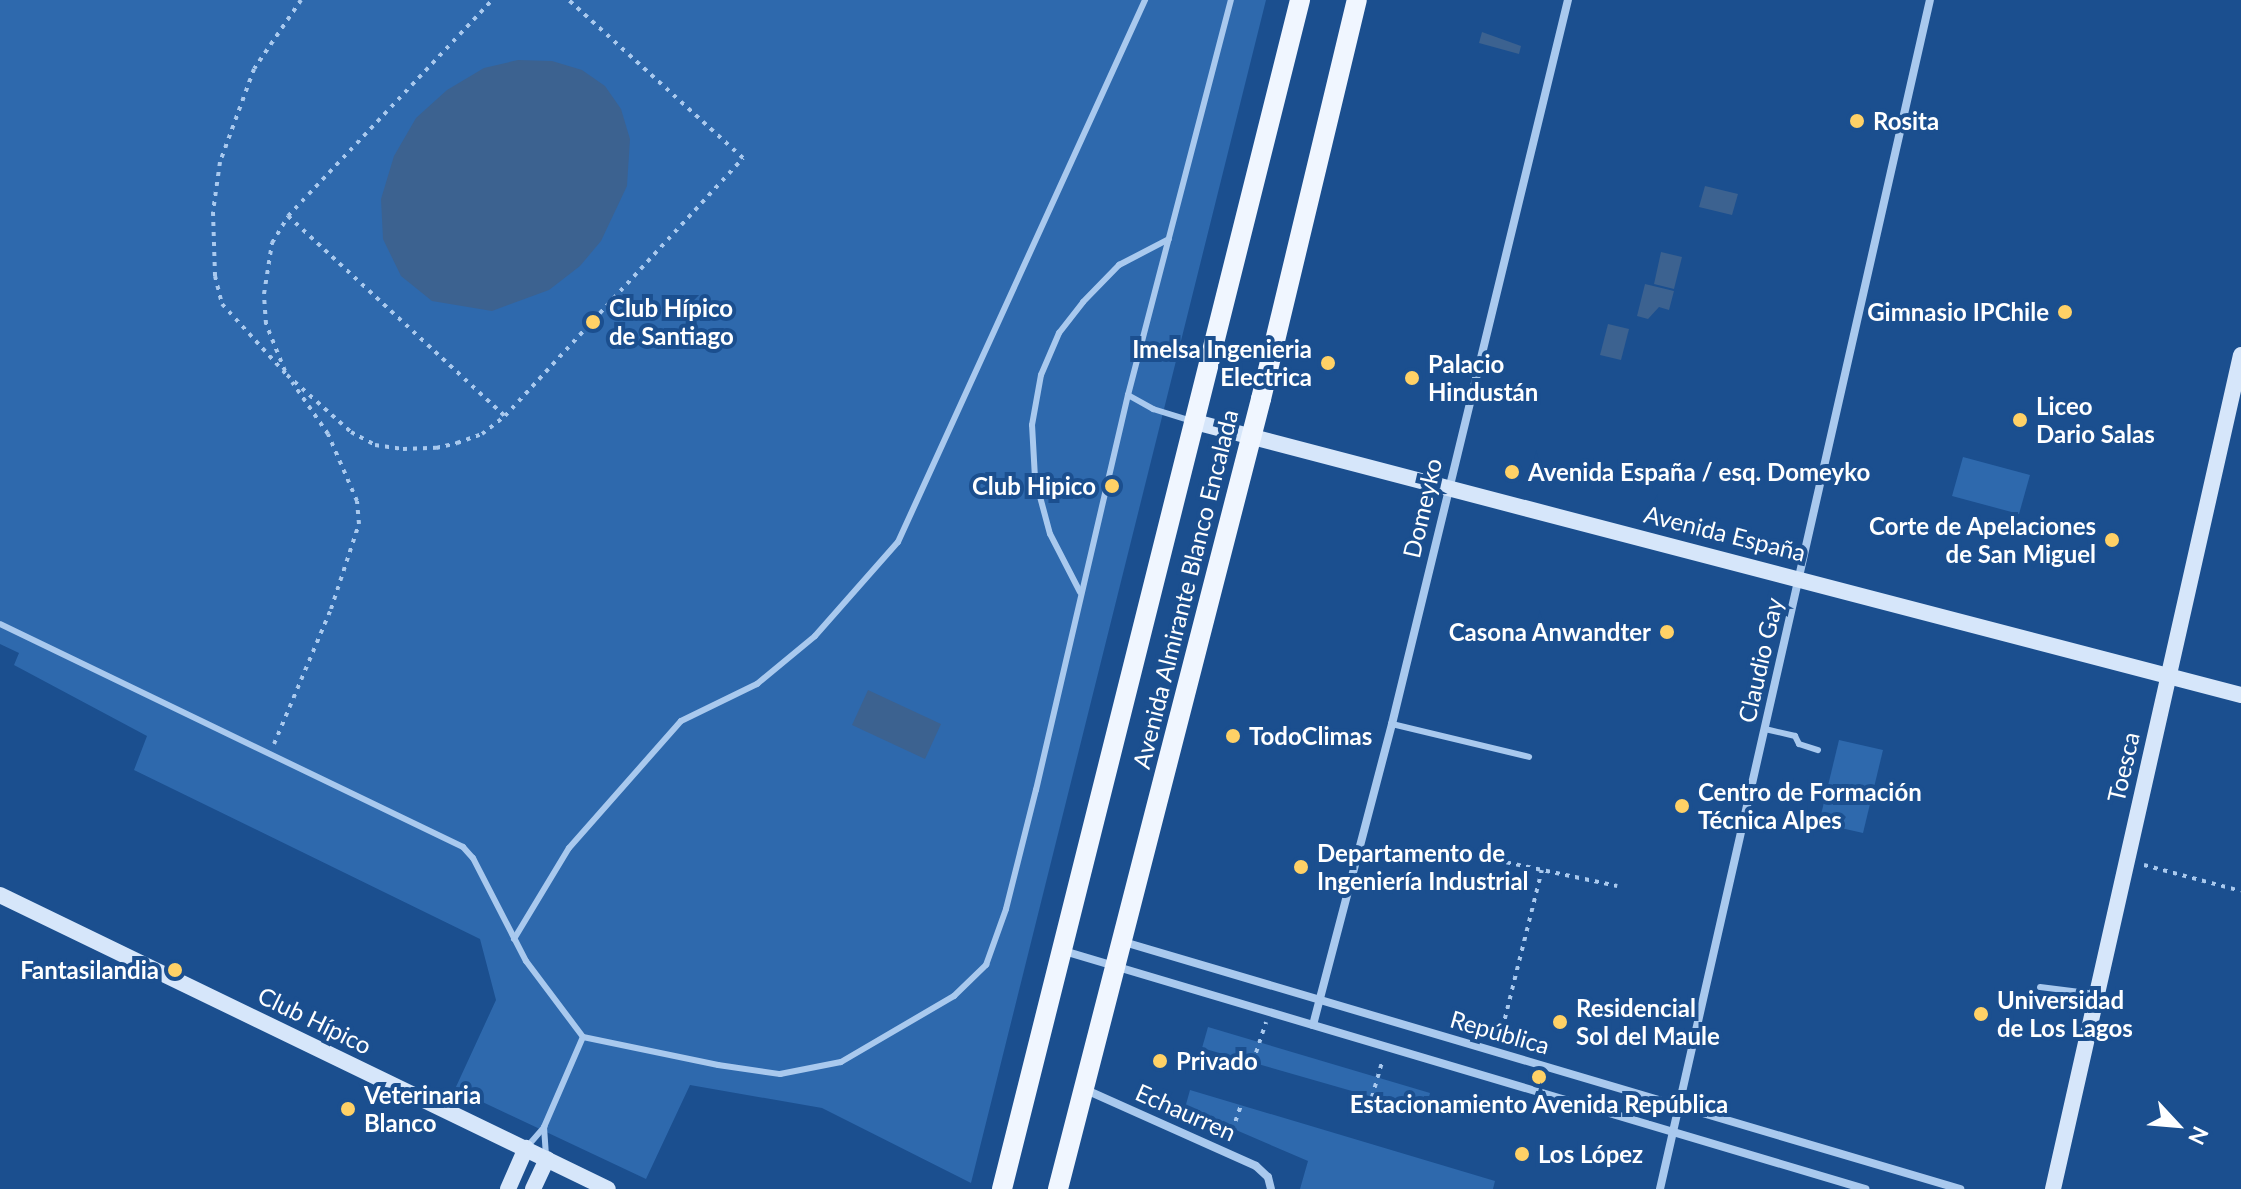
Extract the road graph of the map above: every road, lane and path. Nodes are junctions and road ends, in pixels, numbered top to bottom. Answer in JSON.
{"nodes":[{"id":1,"x":301,"y":0,"type":"edge"},
{"id":2,"x":492,"y":0,"type":"edge"},
{"id":3,"x":569,"y":0,"type":"edge"},
{"id":4,"x":1145,"y":0,"type":"edge"},
{"id":5,"x":1231,"y":0,"type":"edge"},
{"id":6,"x":1300,"y":0,"type":"edge"},
{"id":7,"x":1357,"y":0,"type":"edge"},
{"id":8,"x":1568,"y":0,"type":"edge"},
{"id":9,"x":1930,"y":0,"type":"edge"},
{"id":10,"x":288,"y":216,"type":"junction"},
{"id":11,"x":1170,"y":239,"type":"junction"},
{"id":12,"x":2241,"y":355,"type":"edge"},
{"id":13,"x":287,"y":375,"type":"junction"},
{"id":14,"x":1128,"y":395,"type":"junction"},
{"id":15,"x":505,"y":416,"type":"junction"},
{"id":16,"x":1195,"y":422,"type":"junction"},
{"id":17,"x":1251,"y":436,"type":"junction"},
{"id":18,"x":1448,"y":486,"type":"junction"},
{"id":19,"x":1799,"y":577,"type":"junction"},
{"id":20,"x":1080,"y":592,"type":"junction"},
{"id":21,"x":0,"y":624,"type":"edge"},
{"id":22,"x":2170,"y":676,"type":"junction"},
{"id":23,"x":2241,"y":695,"type":"edge"},
{"id":24,"x":1392,"y":724,"type":"junction"},
{"id":25,"x":1765,"y":729,"type":"junction"},
{"id":26,"x":1818,"y":750,"type":"dead end"},
{"id":27,"x":269,"y":754,"type":"junction"},
{"id":28,"x":1529,"y":757,"type":"dead end"},
{"id":29,"x":1448,"y":850,"type":"dead end"},
{"id":30,"x":2126,"y":860,"type":"junction"},
{"id":31,"x":1542,"y":870,"type":"junction"},
{"id":32,"x":1617,"y":886,"type":"dead end"},
{"id":33,"x":2241,"y":891,"type":"edge"},
{"id":34,"x":0,"y":895,"type":"edge"},
{"id":35,"x":514,"y":939,"type":"junction"},
{"id":36,"x":1122,"y":941,"type":"junction"},
{"id":37,"x":1063,"y":950,"type":"junction"},
{"id":38,"x":1116,"y":966,"type":"junction"},
{"id":39,"x":2040,"y":987,"type":"dead end"},
{"id":40,"x":2096,"y":994,"type":"junction"},
{"id":41,"x":1319,"y":999,"type":"junction"},
{"id":42,"x":1313,"y":1025,"type":"junction"},
{"id":43,"x":583,"y":1037,"type":"junction"},
{"id":44,"x":1260,"y":1042,"type":"dead end"},
{"id":45,"x":1496,"y":1052,"type":"junction"},
{"id":46,"x":1253,"y":1062,"type":"dead end"},
{"id":47,"x":1377,"y":1077,"type":"dead end"},
{"id":48,"x":1084,"y":1089,"type":"junction"},
{"id":49,"x":1372,"y":1097,"type":"dead end"},
{"id":50,"x":1241,"y":1105,"type":"dead end"},
{"id":51,"x":1680,"y":1106,"type":"junction"},
{"id":52,"x":544,"y":1127,"type":"junction"},
{"id":53,"x":1232,"y":1129,"type":"dead end"},
{"id":54,"x":1674,"y":1132,"type":"junction"},
{"id":55,"x":526,"y":1148,"type":"junction"},
{"id":56,"x":547,"y":1159,"type":"junction"},
{"id":57,"x":508,"y":1189,"type":"edge"},
{"id":58,"x":533,"y":1189,"type":"edge"},
{"id":59,"x":608,"y":1189,"type":"edge"},
{"id":60,"x":1002,"y":1189,"type":"edge"},
{"id":61,"x":1058,"y":1189,"type":"edge"},
{"id":62,"x":1271,"y":1189,"type":"edge"},
{"id":63,"x":1660,"y":1189,"type":"edge"},
{"id":64,"x":1865,"y":1189,"type":"edge"},
{"id":65,"x":1960,"y":1189,"type":"edge"},
{"id":66,"x":2053,"y":1189,"type":"edge"}],
"edges":[{"from":1,"to":13,"type":"path"},
{"from":2,"to":10,"type":"path"},
{"from":3,"to":15,"type":"path"},
{"from":4,"to":35,"type":"lane"},
{"from":5,"to":11,"type":"lane"},
{"from":6,"to":16,"type":"main road","name":"Avenida Almirante Blanco Encalada"},
{"from":7,"to":17,"type":"main road","name":"Avenida Almirante Blanco Encalada"},
{"from":8,"to":18,"type":"street","name":"Domeyko"},
{"from":9,"to":19,"type":"street","name":"Claudio Gay"},
{"from":10,"to":13,"type":"path"},
{"from":10,"to":15,"type":"path"},
{"from":11,"to":14,"type":"lane"},
{"from":11,"to":20,"type":"lane"},
{"from":12,"to":22,"type":"street","name":"Toesca"},
{"from":13,"to":15,"type":"path"},
{"from":13,"to":27,"type":"path"},
{"from":14,"to":16,"type":"lane"},
{"from":14,"to":20,"type":"lane"},
{"from":16,"to":17,"type":"street","name":"Avenida España"},
{"from":16,"to":37,"type":"main road","name":"Avenida Almirante Blanco Encalada"},
{"from":17,"to":18,"type":"street","name":"Avenida España"},
{"from":17,"to":36,"type":"main road","name":"Avenida Almirante Blanco Encalada"},
{"from":18,"to":19,"type":"street","name":"Avenida España"},
{"from":18,"to":24,"type":"street","name":"Domeyko"},
{"from":19,"to":22,"type":"street","name":"Avenida España"},
{"from":19,"to":25,"type":"street","name":"Claudio Gay"},
{"from":20,"to":43,"type":"lane"},
{"from":21,"to":27,"type":"lane"},
{"from":22,"to":23,"type":"street","name":"Avenida España"},
{"from":22,"to":30,"type":"street","name":"Toesca"},
{"from":24,"to":28,"type":"lane"},
{"from":24,"to":41,"type":"street","name":"Domeyko"},
{"from":25,"to":26,"type":"lane"},
{"from":25,"to":51,"type":"street","name":"Claudio Gay"},
{"from":27,"to":35,"type":"lane"},
{"from":29,"to":31,"type":"path"},
{"from":30,"to":33,"type":"path"},
{"from":30,"to":40,"type":"street","name":"Toesca"},
{"from":31,"to":32,"type":"path"},
{"from":31,"to":45,"type":"path"},
{"from":34,"to":55,"type":"street","name":"Club Hípico"},
{"from":35,"to":43,"type":"lane"},
{"from":36,"to":38,"type":"main road","name":"Avenida Almirante Blanco Encalada"},
{"from":36,"to":41,"type":"street","name":"República"},
{"from":37,"to":38,"type":"street","name":"República"},
{"from":37,"to":60,"type":"main road","name":"Avenida Almirante Blanco Encalada"},
{"from":38,"to":42,"type":"street","name":"República"},
{"from":38,"to":48,"type":"main road","name":"Avenida Almirante Blanco Encalada"},
{"from":39,"to":40,"type":"lane"},
{"from":40,"to":66,"type":"street","name":"Toesca"},
{"from":41,"to":42,"type":"street","name":"Domeyko"},
{"from":41,"to":45,"type":"street","name":"República"},
{"from":42,"to":54,"type":"street","name":"República"},
{"from":43,"to":52,"type":"lane"},
{"from":44,"to":46,"type":"path"},
{"from":45,"to":51,"type":"street","name":"República"},
{"from":47,"to":49,"type":"path"},
{"from":48,"to":61,"type":"main road","name":"Avenida Almirante Blanco Encalada"},
{"from":48,"to":62,"type":"street","name":"Echaurren"},
{"from":50,"to":53,"type":"path"},
{"from":51,"to":54,"type":"street","name":"Claudio Gay"},
{"from":51,"to":65,"type":"street","name":"República"},
{"from":52,"to":55,"type":"lane"},
{"from":52,"to":56,"type":"lane"},
{"from":54,"to":63,"type":"street","name":"Claudio Gay"},
{"from":54,"to":64,"type":"street","name":"República"},
{"from":55,"to":56,"type":"street","name":"Club Hípico"},
{"from":55,"to":57,"type":"street"},
{"from":56,"to":58,"type":"street"},
{"from":56,"to":59,"type":"street","name":"Club Hípico"}]}
